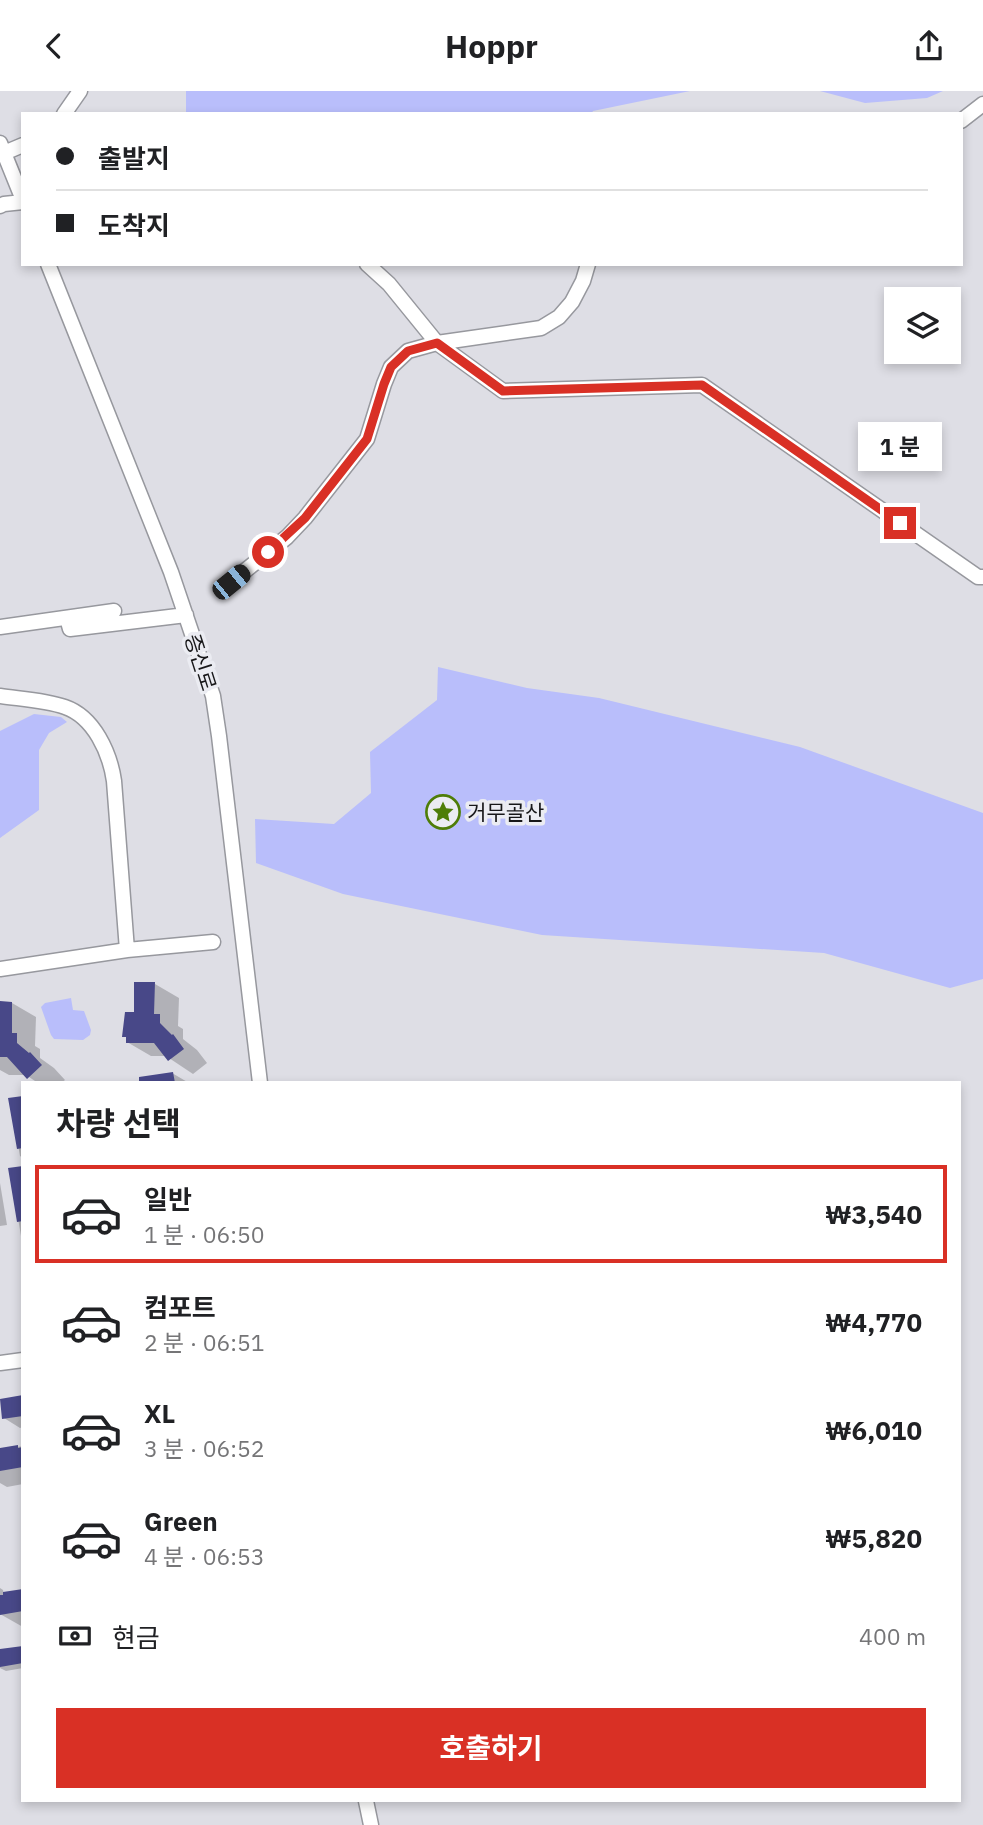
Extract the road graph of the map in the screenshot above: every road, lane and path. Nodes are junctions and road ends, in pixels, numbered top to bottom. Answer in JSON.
{"nodes":[{"id":1,"x":80,"y":91,"type":"edge"},
{"id":2,"x":983,"y":104,"type":"edge"},
{"id":3,"x":65,"y":112,"type":"edge"},
{"id":4,"x":963,"y":119,"type":"edge"},
{"id":5,"x":21,"y":145,"type":"edge"},
{"id":6,"x":2,"y":148,"type":"edge"},
{"id":7,"x":21,"y":196,"type":"edge"},
{"id":8,"x":21,"y":201,"type":"edge"},
{"id":9,"x":0,"y":206,"type":"edge"},
{"id":10,"x":49,"y":266,"type":"edge"},
{"id":11,"x":369,"y":266,"type":"edge"},
{"id":12,"x":587,"y":266,"type":"edge"},
{"id":13,"x":437,"y":343,"type":"junction"},
{"id":14,"x":983,"y":577,"type":"edge"},
{"id":15,"x":231,"y":582,"type":"dead end"},
{"id":16,"x":114,"y":611,"type":"dead end"},
{"id":17,"x":186,"y":615,"type":"junction"},
{"id":18,"x":67,"y":618,"type":"junction"},
{"id":19,"x":0,"y":627,"type":"edge"},
{"id":20,"x":0,"y":696,"type":"edge"},
{"id":21,"x":213,"y":941,"type":"dead end"},
{"id":22,"x":127,"y":950,"type":"junction"},
{"id":23,"x":0,"y":969,"type":"edge"},
{"id":24,"x":260,"y":1081,"type":"edge"},
{"id":25,"x":21,"y":1360,"type":"edge"},
{"id":26,"x":0,"y":1363,"type":"edge"},
{"id":27,"x":366,"y":1802,"type":"edge"},
{"id":28,"x":371,"y":1825,"type":"edge"}],
"edges":[{"from":1,"to":3,"type":"street"},
{"from":2,"to":4,"type":"street"},
{"from":5,"to":6,"type":"street"},
{"from":6,"to":7,"type":"street"},
{"from":8,"to":9,"type":"street"},
{"from":10,"to":17,"type":"street","name":"증신로"},
{"from":11,"to":13,"type":"street"},
{"from":12,"to":13,"type":"street"},
{"from":13,"to":14,"type":"street"},
{"from":13,"to":15,"type":"street"},
{"from":16,"to":18,"type":"street"},
{"from":17,"to":18,"type":"street"},
{"from":17,"to":24,"type":"street","name":"증신로"},
{"from":18,"to":19,"type":"street"},
{"from":20,"to":22,"type":"street"},
{"from":21,"to":22,"type":"street"},
{"from":22,"to":23,"type":"street"},
{"from":25,"to":26,"type":"street"},
{"from":27,"to":28,"type":"street"}]}
